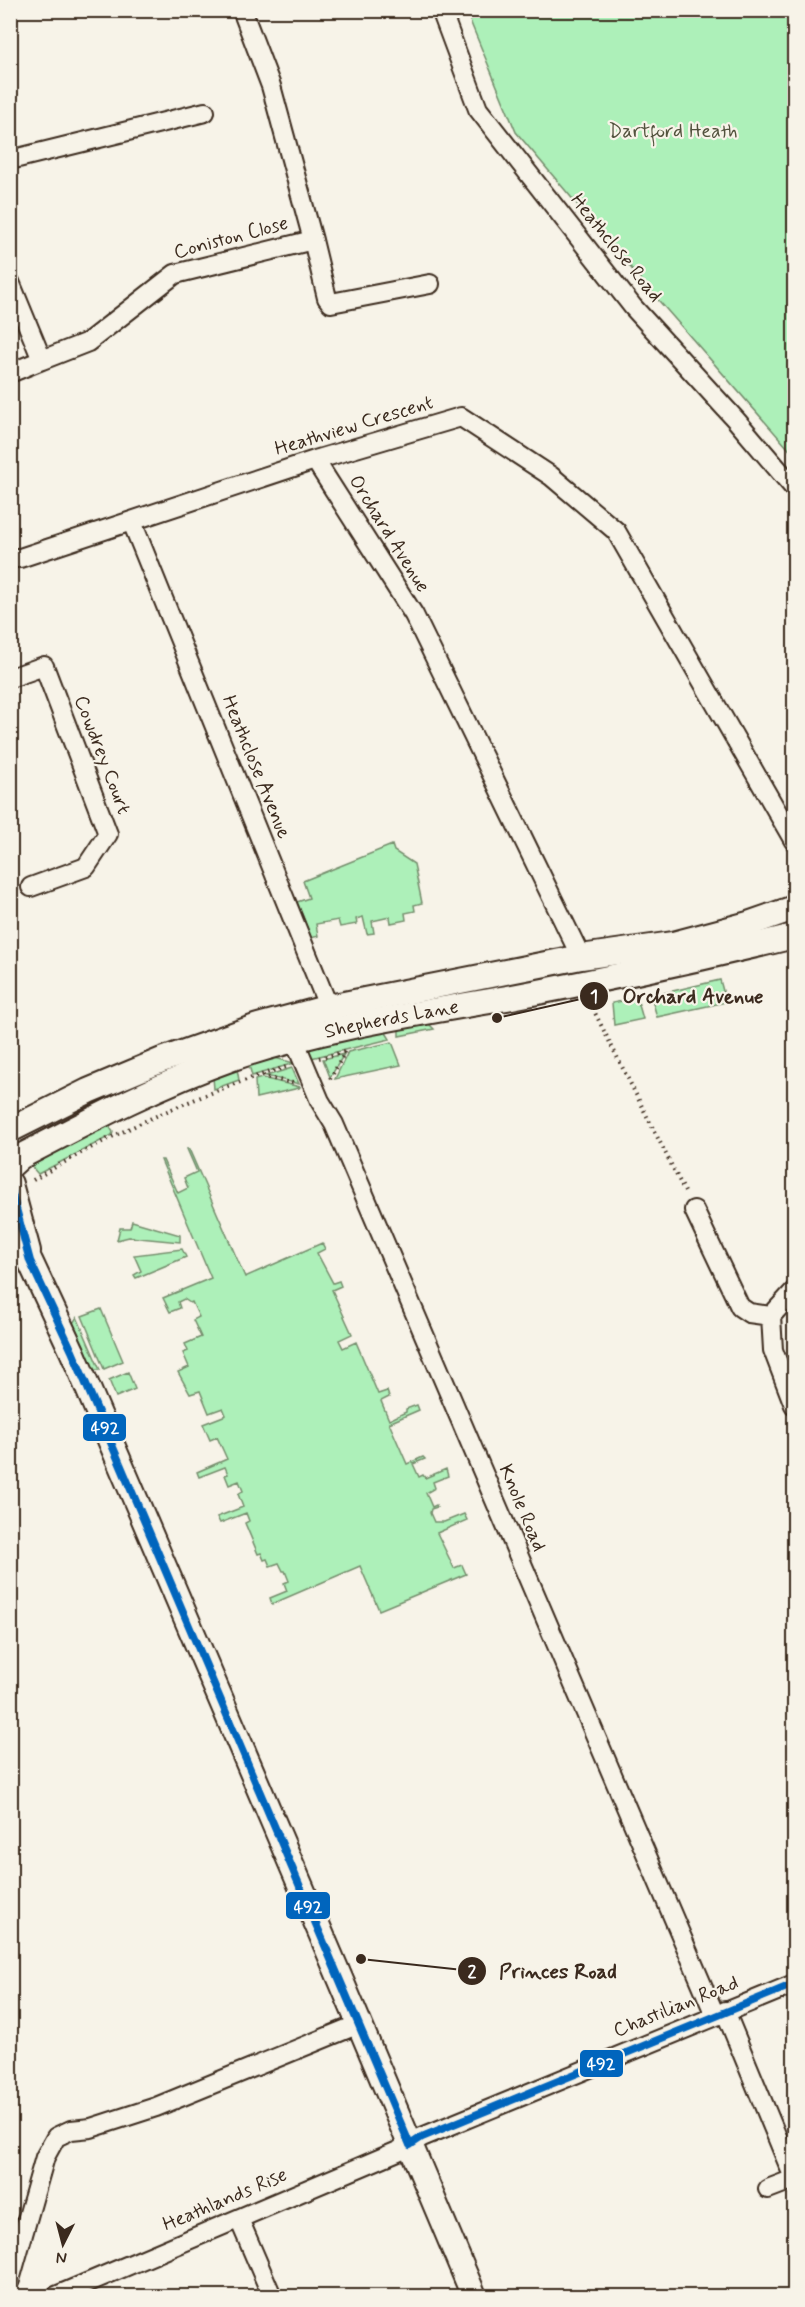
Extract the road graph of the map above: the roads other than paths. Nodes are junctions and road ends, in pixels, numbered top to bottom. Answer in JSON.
{"nodes":[{"id":1,"x":242,"y":10,"type":"edge"},
{"id":2,"x":441,"y":10,"type":"edge"},
{"id":3,"x":205,"y":112,"type":"dead end"},
{"id":4,"x":10,"y":160,"type":"edge"},
{"id":5,"x":313,"y":240,"type":"junction"},
{"id":6,"x":10,"y":282,"type":"edge"},
{"id":7,"x":430,"y":284,"type":"dead end"},
{"id":8,"x":42,"y":360,"type":"junction"},
{"id":9,"x":10,"y":373,"type":"edge"},
{"id":10,"x":315,"y":460,"type":"junction"},
{"id":11,"x":795,"y":488,"type":"edge"},
{"id":12,"x":132,"y":522,"type":"junction"},
{"id":13,"x":10,"y":558,"type":"edge"},
{"id":14,"x":10,"y":678,"type":"edge"},
{"id":15,"x":795,"y":841,"type":"edge"},
{"id":16,"x":31,"y":887,"type":"dead end"},
{"id":17,"x":795,"y":908,"type":"edge"},
{"id":18,"x":795,"y":936,"type":"edge"},
{"id":19,"x":581,"y":957,"type":"junction"},
{"id":20,"x":329,"y":1007,"type":"junction"},
{"id":21,"x":290,"y":1030,"type":"junction"},
{"id":22,"x":341,"y":1041,"type":"junction"},
{"id":23,"x":10,"y":1130,"type":"edge"},
{"id":24,"x":10,"y":1166,"type":"edge"},
{"id":25,"x":10,"y":1184,"type":"edge"},
{"id":26,"x":694,"y":1210,"type":"road end"},
{"id":27,"x":10,"y":1234,"type":"edge"},
{"id":28,"x":30,"y":1261,"type":"junction"},
{"id":29,"x":795,"y":1291,"type":"edge"},
{"id":30,"x":771,"y":1316,"type":"junction"},
{"id":31,"x":795,"y":1405,"type":"edge"},
{"id":32,"x":795,"y":1984,"type":"edge"},
{"id":33,"x":720,"y":2013,"type":"junction"},
{"id":34,"x":359,"y":2024,"type":"junction"},
{"id":35,"x":410,"y":2145,"type":"junction"},
{"id":36,"x":795,"y":2178,"type":"edge"},
{"id":37,"x":768,"y":2189,"type":"dead end"},
{"id":38,"x":239,"y":2219,"type":"junction"},
{"id":39,"x":10,"y":2280,"type":"edge"},
{"id":40,"x":56,"y":2296,"type":"edge"},
{"id":41,"x":272,"y":2296,"type":"edge"},
{"id":42,"x":474,"y":2296,"type":"edge"}],
"edges":[{"from":1,"to":5,"type":"street","name":"Coniston Close"},
{"from":2,"to":11,"type":"street","name":"Heathclose Road"},
{"from":3,"to":4,"type":"street"},
{"from":5,"to":7,"type":"street","name":"Coniston Close"},
{"from":5,"to":8,"type":"street","name":"Coniston Close"},
{"from":6,"to":8,"type":"street"},
{"from":8,"to":9,"type":"street","name":"Coniston Close"},
{"from":10,"to":12,"type":"street","name":"Heathview Crescent"},
{"from":10,"to":15,"type":"street","name":"Heathview Crescent"},
{"from":10,"to":19,"type":"street","name":"Orchard Avenue"},
{"from":12,"to":13,"type":"street","name":"Heathview Crescent"},
{"from":12,"to":20,"type":"street","name":"Heathclose Avenue"},
{"from":14,"to":16,"type":"street","name":"Cowdrey Court"},
{"from":17,"to":19,"type":"main road","name":"Shepherds Lane"},
{"from":18,"to":22,"type":"main road","name":"Shepherds Lane"},
{"from":19,"to":20,"type":"main road","name":"Shepherds Lane"},
{"from":20,"to":21,"type":"main road","name":"Shepherds Lane"},
{"from":20,"to":22,"type":"street","name":"Heathclose Avenue"},
{"from":21,"to":22,"type":"main road","name":"Shepherds Lane"},
{"from":21,"to":23,"type":"main road","name":"Shepherds Lane"},
{"from":21,"to":24,"type":"main road","name":"Shepherds Lane"},
{"from":21,"to":33,"type":"street","name":"Knole Road"},
{"from":25,"to":28,"type":"main road"},
{"from":26,"to":30,"type":"street"},
{"from":27,"to":28,"type":"main road"},
{"from":28,"to":34,"type":"main road"},
{"from":29,"to":30,"type":"street"},
{"from":30,"to":31,"type":"street"},
{"from":32,"to":33,"type":"street","name":"Chastilian Road"},
{"from":33,"to":35,"type":"street","name":"Chastilian Road"},
{"from":33,"to":36,"type":"street","name":"Knole Road"},
{"from":34,"to":35,"type":"main road"},
{"from":34,"to":39,"type":"street"},
{"from":35,"to":38,"type":"street","name":"Heathlands Rise"},
{"from":35,"to":42,"type":"main road"},
{"from":36,"to":37,"type":"street"},
{"from":38,"to":40,"type":"street","name":"Heathlands Rise"},
{"from":38,"to":41,"type":"street"}]}
